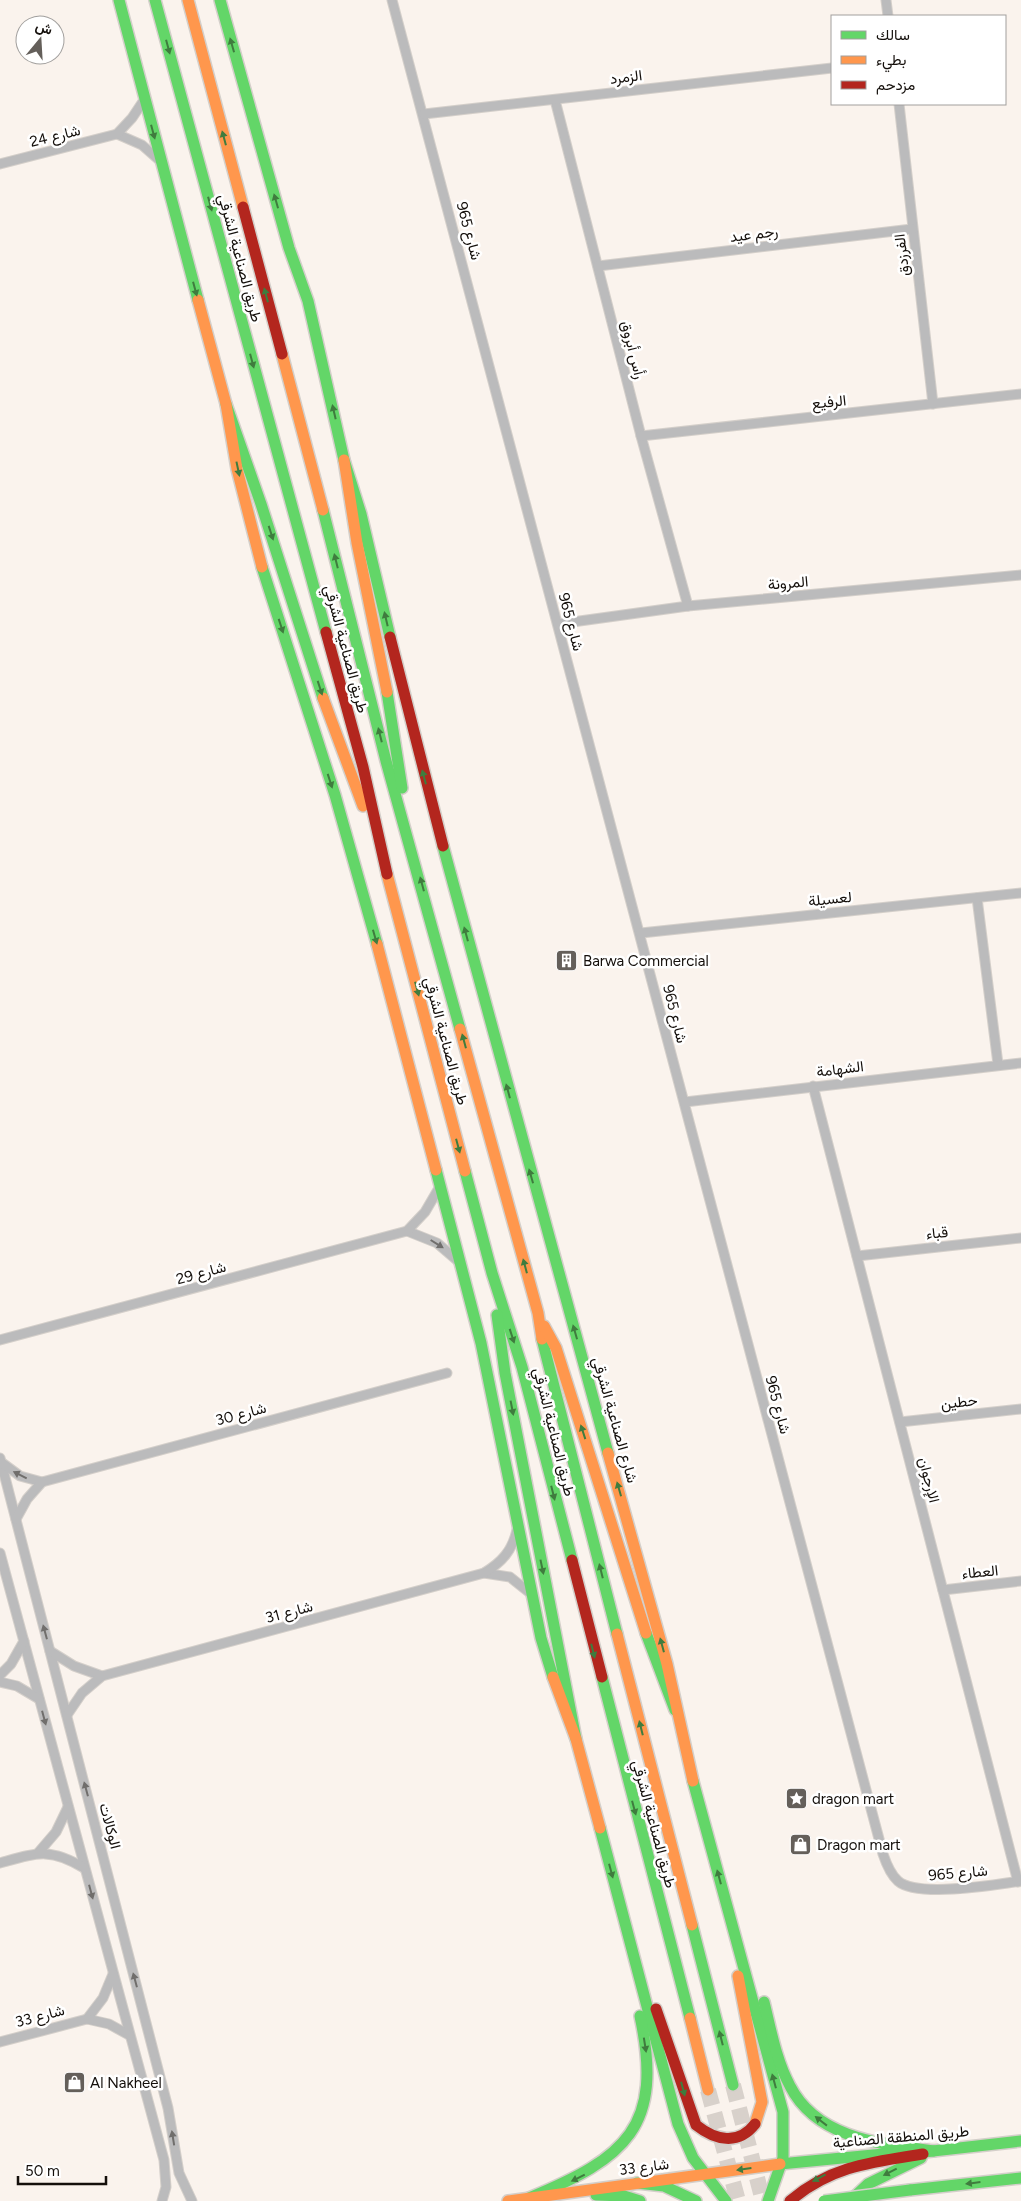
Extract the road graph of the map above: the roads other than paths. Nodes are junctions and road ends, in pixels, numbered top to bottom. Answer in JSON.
{"nodes":[{"id":1,"x":119,"y":0,"type":"edge"},
{"id":2,"x":155,"y":0,"type":"edge"},
{"id":3,"x":188,"y":0,"type":"edge"},
{"id":4,"x":220,"y":0,"type":"edge"},
{"id":5,"x":392,"y":0,"type":"edge"},
{"id":6,"x":886,"y":0,"type":"edge"},
{"id":7,"x":888,"y":15,"type":"edge"},
{"id":8,"x":831,"y":68,"type":"edge"},
{"id":9,"x":144,"y":100,"type":"junction"},
{"id":10,"x":555,"y":100,"type":"junction"},
{"id":11,"x":899,"y":105,"type":"edge"},
{"id":12,"x":424,"y":114,"type":"junction"},
{"id":13,"x":117,"y":134,"type":"junction"},
{"id":14,"x":162,"y":162,"type":"junction"},
{"id":15,"x":0,"y":164,"type":"edge"},
{"id":16,"x":912,"y":229,"type":"junction"},
{"id":17,"x":598,"y":266,"type":"junction"},
{"id":18,"x":1021,"y":394,"type":"edge"},
{"id":19,"x":226,"y":404,"type":"junction"},
{"id":20,"x":933,"y":404,"type":"junction"},
{"id":21,"x":641,"y":436,"type":"junction"},
{"id":22,"x":344,"y":460,"type":"junction"},
{"id":23,"x":1021,"y":575,"type":"edge"},
{"id":24,"x":688,"y":606,"type":"junction"},
{"id":25,"x":558,"y":624,"type":"junction"},
{"id":26,"x":408,"y":833,"type":"junction"},
{"id":27,"x":378,"y":841,"type":"junction"},
{"id":28,"x":1021,"y":893,"type":"edge"},
{"id":29,"x":977,"y":898,"type":"junction"},
{"id":30,"x":641,"y":933,"type":"junction"},
{"id":31,"x":1021,"y":1063,"type":"edge"},
{"id":32,"x":998,"y":1064,"type":"junction"},
{"id":33,"x":813,"y":1086,"type":"junction"},
{"id":34,"x":685,"y":1102,"type":"junction"},
{"id":35,"x":440,"y":1188,"type":"junction"},
{"id":36,"x":408,"y":1231,"type":"junction"},
{"id":37,"x":1021,"y":1238,"type":"edge"},
{"id":38,"x":857,"y":1256,"type":"junction"},
{"id":39,"x":461,"y":1264,"type":"junction"},
{"id":40,"x":492,"y":1273,"type":"junction"},
{"id":41,"x":538,"y":1313,"type":"junction"},
{"id":42,"x":1,"y":1341,"type":"edge"},
{"id":43,"x":447,"y":1373,"type":"dead end"},
{"id":44,"x":1021,"y":1409,"type":"edge"},
{"id":45,"x":900,"y":1422,"type":"junction"},
{"id":46,"x":1,"y":1460,"type":"edge"},
{"id":47,"x":42,"y":1482,"type":"junction"},
{"id":48,"x":16,"y":1519,"type":"junction"},
{"id":49,"x":517,"y":1528,"type":"junction"},
{"id":50,"x":0,"y":1553,"type":"edge"},
{"id":51,"x":484,"y":1573,"type":"junction"},
{"id":52,"x":1021,"y":1581,"type":"edge"},
{"id":53,"x":942,"y":1590,"type":"junction"},
{"id":54,"x":531,"y":1593,"type":"junction"},
{"id":55,"x":24,"y":1641,"type":"junction"},
{"id":56,"x":50,"y":1651,"type":"junction"},
{"id":57,"x":0,"y":1675,"type":"edge"},
{"id":58,"x":102,"y":1676,"type":"junction"},
{"id":59,"x":0,"y":1682,"type":"edge"},
{"id":60,"x":40,"y":1699,"type":"junction"},
{"id":61,"x":675,"y":1710,"type":"junction"},
{"id":62,"x":67,"y":1715,"type":"junction"},
{"id":63,"x":576,"y":1739,"type":"junction"},
{"id":64,"x":68,"y":1807,"type":"junction"},
{"id":65,"x":38,"y":1853,"type":"junction"},
{"id":66,"x":0,"y":1863,"type":"edge"},
{"id":67,"x":84,"y":1868,"type":"junction"},
{"id":68,"x":1019,"y":1881,"type":"edge"},
{"id":69,"x":732,"y":1925,"type":"junction"},
{"id":70,"x":631,"y":1945,"type":"junction"},
{"id":71,"x":113,"y":1974,"type":"junction"},
{"id":72,"x":87,"y":2019,"type":"junction"},
{"id":73,"x":129,"y":2035,"type":"junction"},
{"id":74,"x":0,"y":2042,"type":"edge"},
{"id":75,"x":733,"y":2086,"type":"tunnel mouth"},
{"id":76,"x":708,"y":2090,"type":"tunnel mouth"},
{"id":77,"x":1021,"y":2141,"type":"edge"},
{"id":78,"x":934,"y":2151,"type":"junction"},
{"id":79,"x":784,"y":2164,"type":"junction"},
{"id":80,"x":704,"y":2175,"type":"junction"},
{"id":81,"x":1021,"y":2178,"type":"edge"},
{"id":82,"x":637,"y":2183,"type":"junction"},
{"id":83,"x":572,"y":2193,"type":"junction"},
{"id":84,"x":529,"y":2198,"type":"junction"},
{"id":85,"x":162,"y":2201,"type":"edge"},
{"id":86,"x":192,"y":2201,"type":"edge"},
{"id":87,"x":508,"y":2201,"type":"edge"},
{"id":88,"x":640,"y":2201,"type":"edge"},
{"id":89,"x":696,"y":2201,"type":"edge"},
{"id":90,"x":726,"y":2201,"type":"edge"},
{"id":91,"x":768,"y":2201,"type":"edge"},
{"id":92,"x":790,"y":2201,"type":"edge"},
{"id":93,"x":824,"y":2201,"type":"edge"},
{"id":94,"x":850,"y":2201,"type":"edge"}],
"edges":[{"from":1,"to":9,"type":"main road"},
{"from":2,"to":27,"type":"main road","name":"طريق الصناعية الشرقي","one_way":true},
{"from":26,"to":3,"type":"main road","name":"طريق الصناعية الشرقي","one_way":true},
{"from":22,"to":4,"type":"main road","one_way":true},
{"from":5,"to":12,"type":"street","name":"شارع 965"},
{"from":6,"to":7,"type":"street"},
{"from":8,"to":10,"type":"street","name":"الزمرد"},
{"from":9,"to":13,"type":"street"},
{"from":9,"to":14,"type":"main road","one_way":true},
{"from":10,"to":12,"type":"street","name":"الزمرد"},
{"from":10,"to":17,"type":"street","name":"رأس أبروق"},
{"from":11,"to":16,"type":"street","name":"الفرزدق"},
{"from":12,"to":25,"type":"street","name":"شارع 965"},
{"from":13,"to":14,"type":"street"},
{"from":13,"to":15,"type":"street","name":"شارع 24"},
{"from":14,"to":19,"type":"main road","one_way":true},
{"from":16,"to":17,"type":"street","name":"رجم عيد"},
{"from":16,"to":20,"type":"street","name":"الفرزدق"},
{"from":17,"to":21,"type":"street","name":"رأس أبروق"},
{"from":18,"to":20,"type":"street","name":"الرفيع"},
{"from":19,"to":27,"type":"main road","one_way":true},
{"from":19,"to":35,"type":"main road","one_way":true},
{"from":20,"to":21,"type":"street","name":"الرفيع"},
{"from":21,"to":24,"type":"street","name":"رأس أبروق"},
{"from":22,"to":26,"type":"main road"},
{"from":61,"to":22,"type":"main road","name":"شارع الصناعية الشرقي","one_way":true},
{"from":23,"to":24,"type":"street","name":"المرونة"},
{"from":24,"to":25,"type":"street","name":"المرونة"},
{"from":25,"to":30,"type":"street","name":"شارع 965"},
{"from":41,"to":26,"type":"main road","name":"طريق الصناعية الشرقي","one_way":true},
{"from":27,"to":40,"type":"main road","name":"طريق الصناعية الشرقي","one_way":true},
{"from":28,"to":29,"type":"street","name":"لعسيلة"},
{"from":29,"to":30,"type":"street","name":"لعسيلة"},
{"from":29,"to":32,"type":"street"},
{"from":30,"to":34,"type":"street","name":"شارع 965"},
{"from":31,"to":32,"type":"street","name":"الشهامة"},
{"from":32,"to":33,"type":"street","name":"الشهامة"},
{"from":33,"to":34,"type":"street","name":"الشهامة"},
{"from":33,"to":38,"type":"street","name":"الإرجوان"},
{"from":34,"to":68,"type":"street","name":"شارع 965"},
{"from":35,"to":36,"type":"street"},
{"from":35,"to":39,"type":"main road"},
{"from":36,"to":39,"type":"street","one_way":true},
{"from":36,"to":42,"type":"street","name":"شارع 29"},
{"from":37,"to":38,"type":"street","name":"قباء"},
{"from":38,"to":45,"type":"street","name":"الإرجوان"},
{"from":39,"to":49,"type":"main road"},
{"from":40,"to":63,"type":"main road","one_way":true},
{"from":40,"to":76,"type":"main road","name":"طريق الصناعية الشرقي","one_way":true},
{"from":61,"to":41,"type":"main road","one_way":true},
{"from":75,"to":41,"type":"main road","name":"طريق الصناعية الشرقي","one_way":true},
{"from":43,"to":47,"type":"street","name":"شارع 30"},
{"from":44,"to":45,"type":"street","name":"حطين"},
{"from":45,"to":53,"type":"street","name":"الإرجوان"},
{"from":47,"to":46,"type":"street","one_way":true},
{"from":46,"to":48,"type":"street","name":"الوكالات"},
{"from":47,"to":48,"type":"street"},
{"from":56,"to":48,"type":"street","name":"الوكالات","one_way":true},
{"from":49,"to":51,"type":"street","name":"شارع 31"},
{"from":49,"to":54,"type":"main road"},
{"from":50,"to":55,"type":"street"},
{"from":51,"to":54,"type":"street","name":"شارع 31"},
{"from":51,"to":58,"type":"street","name":"شارع 31"},
{"from":52,"to":53,"type":"street","name":"العطاء"},
{"from":53,"to":68,"type":"street","name":"الإرجوان"},
{"from":54,"to":63,"type":"main road"},
{"from":55,"to":57,"type":"street"},
{"from":55,"to":60,"type":"street"},
{"from":56,"to":58,"type":"street"},
{"from":56,"to":62,"type":"street","name":"الوكالات"},
{"from":58,"to":62,"type":"street","name":"شارع 31"},
{"from":59,"to":60,"type":"street"},
{"from":60,"to":64,"type":"street","one_way":true},
{"from":69,"to":61,"type":"main road","one_way":true},
{"from":86,"to":62,"type":"street","name":"الوكالات","one_way":true},
{"from":63,"to":70,"type":"main road","one_way":true},
{"from":64,"to":65,"type":"street"},
{"from":64,"to":67,"type":"street"},
{"from":65,"to":66,"type":"street"},
{"from":65,"to":67,"type":"street"},
{"from":67,"to":71,"type":"street","one_way":true},
{"from":70,"to":69,"type":"main road","one_way":true},
{"from":78,"to":69,"type":"main road","one_way":true},
{"from":79,"to":69,"type":"main road","one_way":true},
{"from":70,"to":80,"type":"main road"},
{"from":70,"to":84,"type":"main road","one_way":true},
{"from":71,"to":72,"type":"street","name":"شارع 33"},
{"from":71,"to":73,"type":"street"},
{"from":72,"to":73,"type":"street","name":"شارع 33"},
{"from":72,"to":74,"type":"street","name":"شارع 33"},
{"from":73,"to":85,"type":"street"},
{"from":77,"to":78,"type":"main road","name":"طريق المنطقة الصناعية"},
{"from":78,"to":79,"type":"main road","name":"طريق المنطقة الصناعية"},
{"from":78,"to":92,"type":"main road","one_way":true},
{"from":78,"to":94,"type":"main road","one_way":true},
{"from":79,"to":80,"type":"main road","name":"شارع 33","one_way":true},
{"from":79,"to":91,"type":"main road"},
{"from":80,"to":82,"type":"main road","name":"شارع 33"},
{"from":80,"to":90,"type":"main road"},
{"from":81,"to":93,"type":"main road","one_way":true,"bridge":true},
{"from":82,"to":83,"type":"main road","name":"شارع 33"},
{"from":82,"to":89,"type":"main road"},
{"from":83,"to":84,"type":"main road","name":"شارع 33"},
{"from":83,"to":88,"type":"main road"},
{"from":84,"to":87,"type":"main road","name":"شارع 33"}]}
